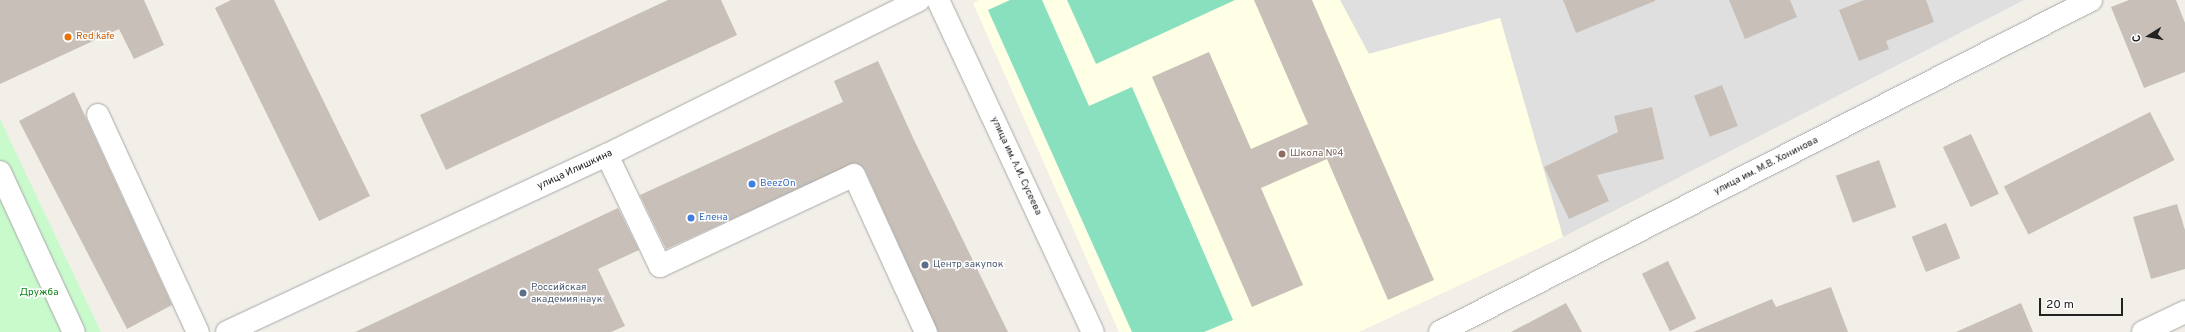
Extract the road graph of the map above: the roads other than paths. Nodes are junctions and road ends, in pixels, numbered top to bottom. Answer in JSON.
{"nodes":[{"id":1,"x":919,"y":0,"type":"edge"},
{"id":2,"x":938,"y":0,"type":"edge"},
{"id":3,"x":2091,"y":0,"type":"edge"},
{"id":4,"x":98,"y":115,"type":"dead end"},
{"id":5,"x":607,"y":155,"type":"junction"},
{"id":6,"x":0,"y":172,"type":"edge"},
{"id":7,"x":2185,"y":312,"type":"edge"},
{"id":8,"x":74,"y":332,"type":"edge"},
{"id":9,"x":198,"y":332,"type":"edge"},
{"id":10,"x":227,"y":332,"type":"edge"},
{"id":11,"x":926,"y":332,"type":"edge"},
{"id":12,"x":1092,"y":332,"type":"edge"},
{"id":13,"x":1440,"y":332,"type":"edge"},
{"id":14,"x":2143,"y":332,"type":"edge"}],
"edges":[{"from":1,"to":5,"type":"street","name":"улица Илишкина"},
{"from":2,"to":12,"type":"street","name":"улица им. А.И. Сусеева"},
{"from":3,"to":13,"type":"street","name":"улица им. М.В. Хонинова"},
{"from":4,"to":9,"type":"street"},
{"from":5,"to":10,"type":"street","name":"улица Илишкина"},
{"from":5,"to":11,"type":"street"},
{"from":6,"to":8,"type":"street"},
{"from":7,"to":14,"type":"street"}]}
